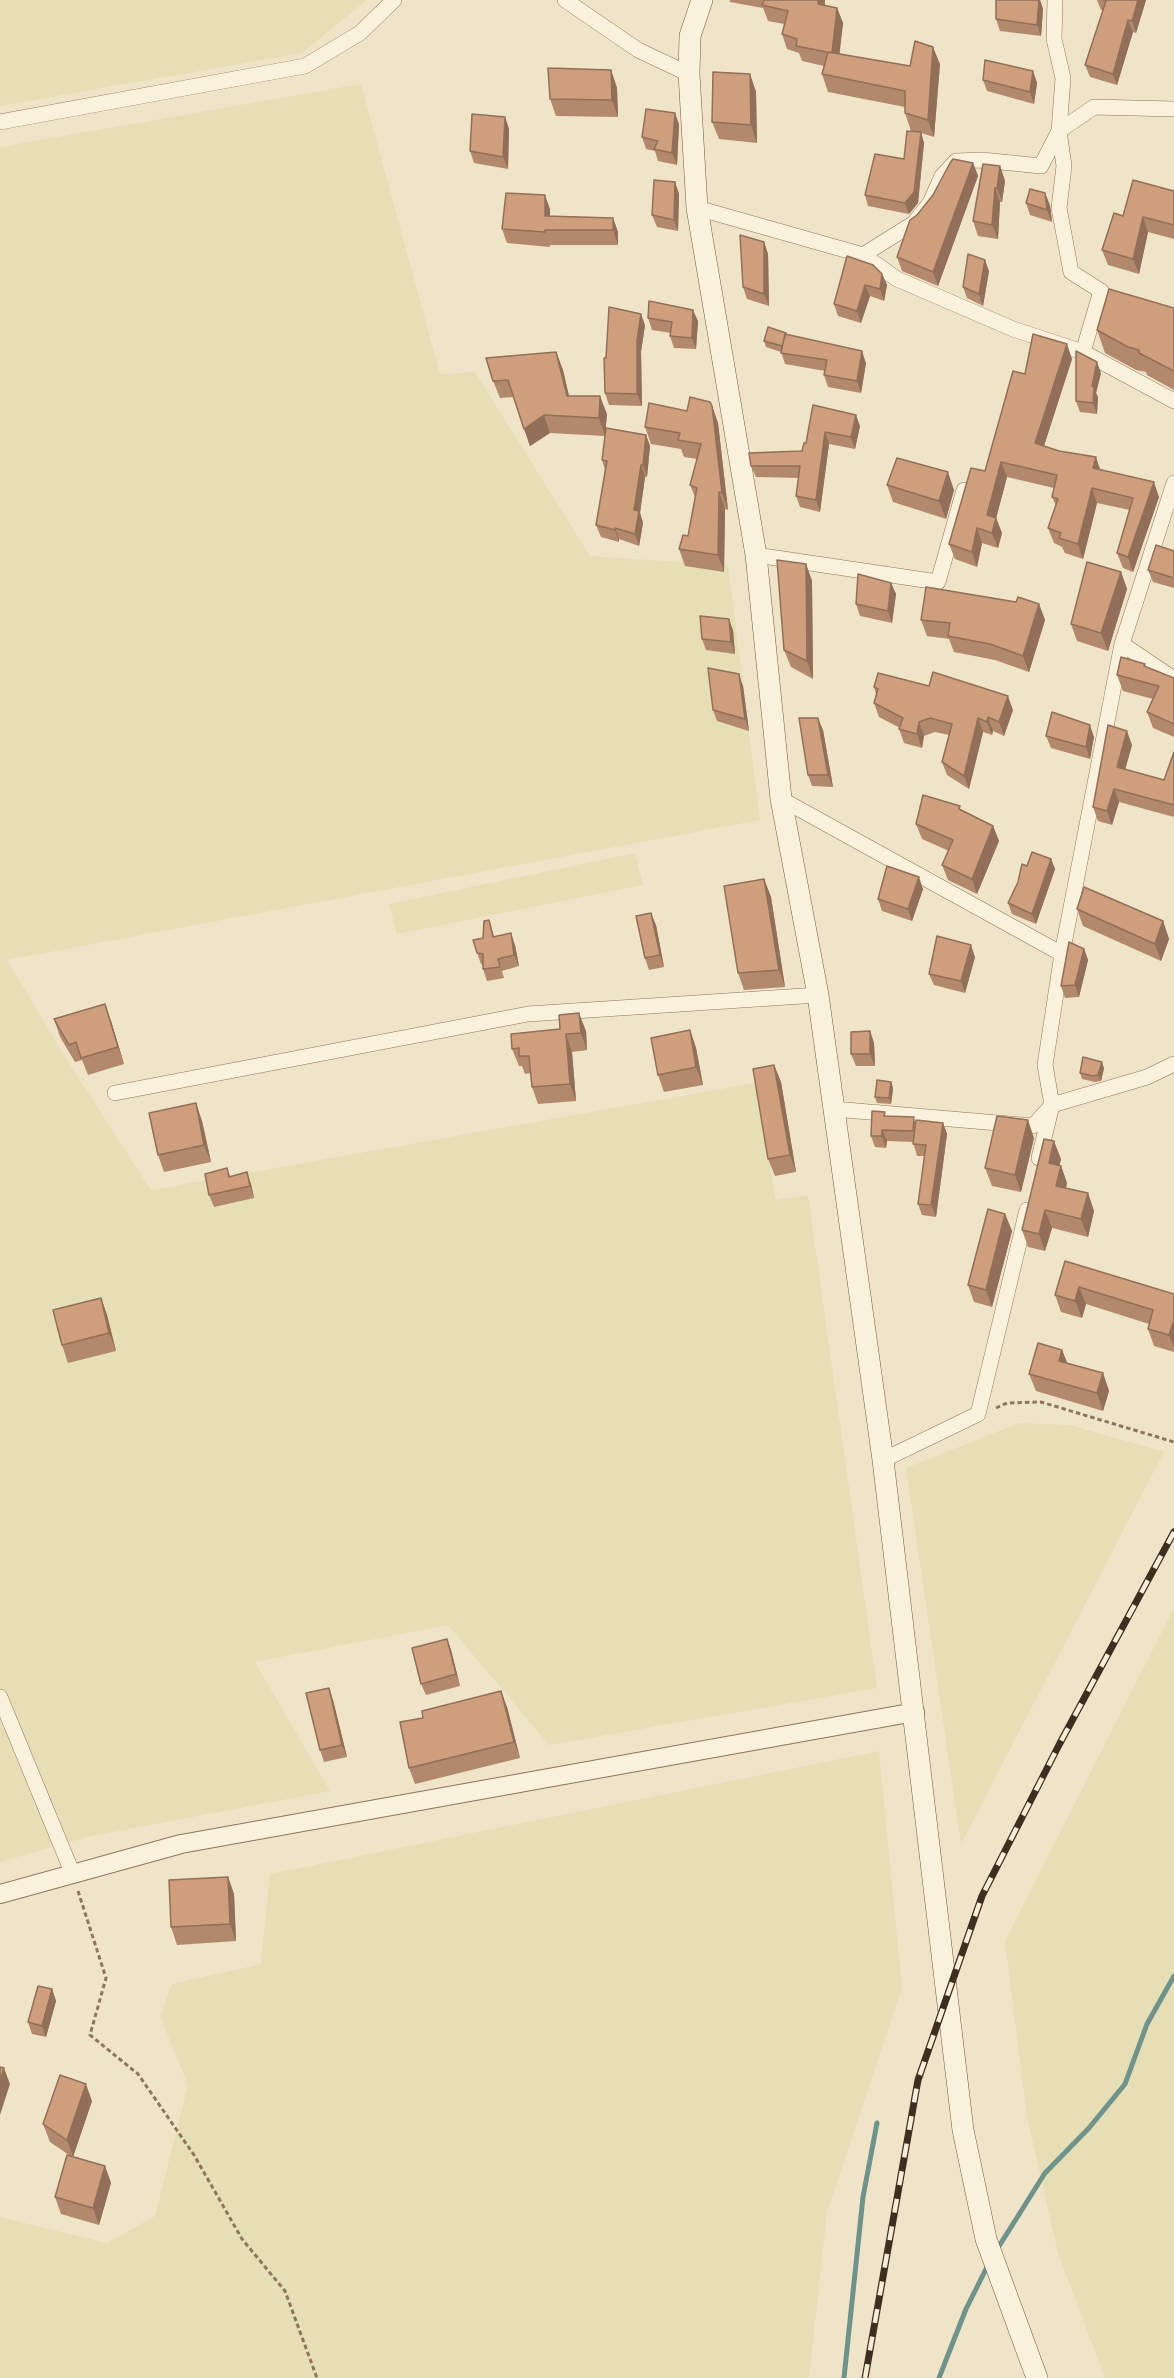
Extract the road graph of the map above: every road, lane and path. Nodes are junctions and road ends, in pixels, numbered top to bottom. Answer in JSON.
{"nodes":[{"id":1,"x":394,"y":0,"type":"edge"},
{"id":2,"x":565,"y":0,"type":"edge"},
{"id":3,"x":702,"y":0,"type":"edge"},
{"id":4,"x":1055,"y":0,"type":"edge"},
{"id":5,"x":689,"y":75,"type":"junction"},
{"id":6,"x":1174,"y":109,"type":"edge"},
{"id":7,"x":0,"y":122,"type":"edge"},
{"id":8,"x":1059,"y":131,"type":"junction"},
{"id":9,"x":697,"y":208,"type":"junction"},
{"id":10,"x":863,"y":255,"type":"junction"},
{"id":11,"x":1083,"y":352,"type":"junction"},
{"id":12,"x":1174,"y":401,"type":"edge"},
{"id":13,"x":1174,"y":483,"type":"edge"},
{"id":14,"x":964,"y":490,"type":"edge"},
{"id":15,"x":756,"y":555,"type":"junction"},
{"id":16,"x":1122,"y":644,"type":"junction"},
{"id":17,"x":1174,"y":679,"type":"edge"},
{"id":18,"x":781,"y":799,"type":"junction"},
{"id":19,"x":1062,"y":954,"type":"junction"},
{"id":20,"x":818,"y":996,"type":"junction"},
{"id":21,"x":1174,"y":1064,"type":"edge"},
{"id":22,"x":115,"y":1093,"type":"dead end"},
{"id":23,"x":1052,"y":1105,"type":"junction"},
{"id":24,"x":834,"y":1109,"type":"junction"},
{"id":25,"x":1036,"y":1174,"type":"edge"},
{"id":26,"x":1030,"y":1197,"type":"edge"},
{"id":27,"x":978,"y":1414,"type":"junction"},
{"id":28,"x":1174,"y":1442,"type":"edge"},
{"id":29,"x":883,"y":1460,"type":"junction"},
{"id":30,"x":0,"y":1697,"type":"edge"},
{"id":31,"x":915,"y":1712,"type":"junction"},
{"id":32,"x":72,"y":1872,"type":"junction"},
{"id":33,"x":0,"y":1894,"type":"edge"},
{"id":34,"x":317,"y":2378,"type":"edge"},
{"id":35,"x":1037,"y":2378,"type":"edge"}],
"edges":[{"from":1,"to":7,"type":"street"},
{"from":2,"to":5,"type":"street"},
{"from":3,"to":5,"type":"main road"},
{"from":4,"to":8,"type":"street"},
{"from":5,"to":9,"type":"main road"},
{"from":6,"to":8,"type":"street"},
{"from":8,"to":10,"type":"street"},
{"from":8,"to":11,"type":"street"},
{"from":9,"to":10,"type":"street"},
{"from":9,"to":15,"type":"main road"},
{"from":10,"to":11,"type":"street"},
{"from":11,"to":12,"type":"street"},
{"from":13,"to":16,"type":"street"},
{"from":14,"to":15,"type":"street"},
{"from":15,"to":18,"type":"main road"},
{"from":16,"to":17,"type":"street"},
{"from":16,"to":19,"type":"street"},
{"from":18,"to":19,"type":"street"},
{"from":18,"to":20,"type":"main road"},
{"from":19,"to":23,"type":"street"},
{"from":20,"to":22,"type":"street"},
{"from":20,"to":24,"type":"main road"},
{"from":21,"to":23,"type":"street"},
{"from":23,"to":24,"type":"street"},
{"from":23,"to":25,"type":"street"},
{"from":24,"to":29,"type":"main road"},
{"from":26,"to":27,"type":"street"},
{"from":27,"to":28,"type":"path"},
{"from":27,"to":29,"type":"street"},
{"from":29,"to":31,"type":"main road"},
{"from":30,"to":32,"type":"street"},
{"from":31,"to":32,"type":"street"},
{"from":31,"to":35,"type":"main road"},
{"from":32,"to":33,"type":"street"},
{"from":32,"to":34,"type":"path"}]}
